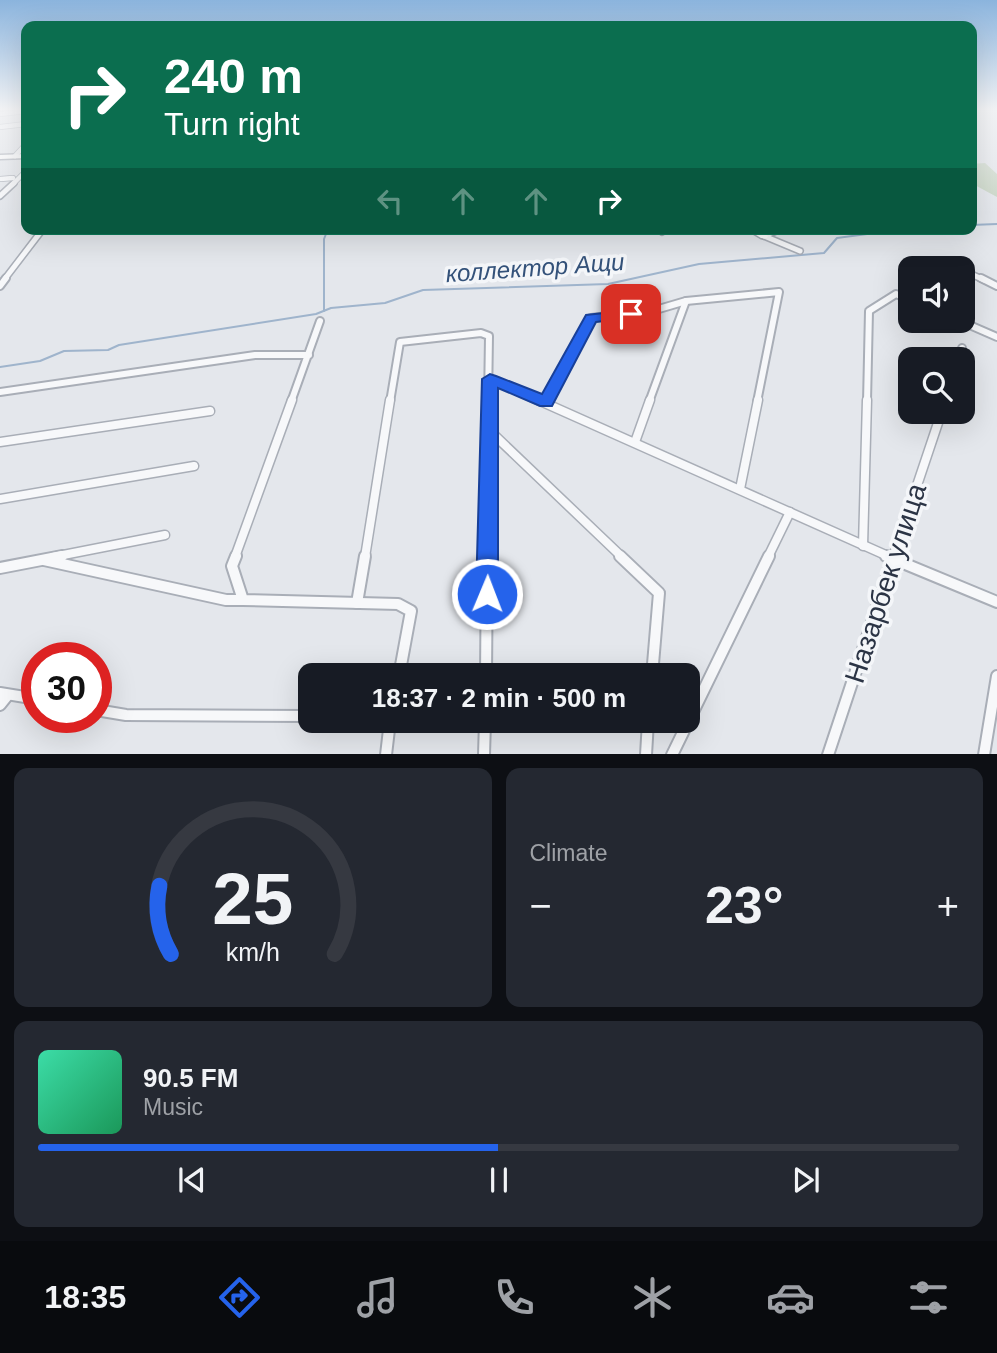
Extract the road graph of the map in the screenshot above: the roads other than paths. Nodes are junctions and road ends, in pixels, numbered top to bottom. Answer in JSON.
{"nodes":[{"id":1,"x":21,"y":149,"type":"edge"},
{"id":2,"x":15,"y":156,"type":"junction"},
{"id":3,"x":21,"y":156,"type":"edge"},
{"id":4,"x":0,"y":157,"type":"edge"},
{"id":5,"x":21,"y":176,"type":"edge"},
{"id":6,"x":13,"y":178,"type":"dead end"},
{"id":7,"x":0,"y":179,"type":"edge"},
{"id":8,"x":0,"y":196,"type":"edge"},
{"id":9,"x":38,"y":235,"type":"edge"},
{"id":10,"x":764,"y":236,"type":"edge"},
{"id":11,"x":800,"y":251,"type":"dead end"},
{"id":12,"x":975,"y":276,"type":"edge"},
{"id":13,"x":0,"y":286,"type":"edge"},
{"id":14,"x":997,"y":286,"type":"edge"},
{"id":15,"x":898,"y":295,"type":"edge"},
{"id":16,"x":686,"y":301,"type":"junction"},
{"id":17,"x":320,"y":321,"type":"dead end"},
{"id":18,"x":975,"y":327,"type":"edge"},
{"id":19,"x":997,"y":337,"type":"edge"},
{"id":20,"x":309,"y":355,"type":"junction"},
{"id":21,"x":490,"y":379,"type":"junction"},
{"id":22,"x":0,"y":392,"type":"edge"},
{"id":23,"x":546,"y":402,"type":"junction"},
{"id":24,"x":210,"y":411,"type":"dead end"},
{"id":25,"x":938,"y":424,"type":"edge"},
{"id":26,"x":490,"y":431,"type":"junction"},
{"id":27,"x":0,"y":442,"type":"edge"},
{"id":28,"x":635,"y":442,"type":"junction"},
{"id":29,"x":194,"y":466,"type":"dead end"},
{"id":30,"x":740,"y":489,"type":"junction"},
{"id":31,"x":0,"y":499,"type":"edge"},
{"id":32,"x":790,"y":512,"type":"junction"},
{"id":33,"x":165,"y":535,"type":"dead end"},
{"id":34,"x":863,"y":546,"type":"junction"},
{"id":35,"x":893,"y":557,"type":"junction"},
{"id":36,"x":44,"y":560,"type":"junction"},
{"id":37,"x":0,"y":568,"type":"edge"},
{"id":38,"x":243,"y":600,"type":"junction"},
{"id":39,"x":997,"y":601,"type":"edge"},
{"id":40,"x":357,"y":603,"type":"junction"},
{"id":41,"x":401,"y":663,"type":"edge"},
{"id":42,"x":486,"y":663,"type":"edge"},
{"id":43,"x":653,"y":663,"type":"edge"},
{"id":44,"x":997,"y":676,"type":"edge"},
{"id":45,"x":4,"y":694,"type":"edge"},
{"id":46,"x":0,"y":705,"type":"edge"},
{"id":47,"x":112,"y":713,"type":"edge"},
{"id":48,"x":298,"y":716,"type":"edge"},
{"id":49,"x":389,"y":733,"type":"edge"},
{"id":50,"x":485,"y":733,"type":"edge"},
{"id":51,"x":647,"y":733,"type":"edge"},
{"id":52,"x":386,"y":754,"type":"edge"},
{"id":53,"x":484,"y":754,"type":"edge"},
{"id":54,"x":646,"y":754,"type":"edge"},
{"id":55,"x":671,"y":754,"type":"edge"},
{"id":56,"x":828,"y":754,"type":"edge"},
{"id":57,"x":984,"y":754,"type":"edge"}],
"edges":[{"from":1,"to":2,"type":"street"},
{"from":2,"to":3,"type":"main road"},
{"from":2,"to":4,"type":"main road"},
{"from":5,"to":8,"type":"street"},
{"from":6,"to":7,"type":"street"},
{"from":9,"to":13,"type":"street"},
{"from":10,"to":11,"type":"street"},
{"from":12,"to":14,"type":"street"},
{"from":15,"to":34,"type":"street"},
{"from":16,"to":23,"type":"street"},
{"from":16,"to":28,"type":"street"},
{"from":16,"to":30,"type":"street"},
{"from":17,"to":20,"type":"street"},
{"from":18,"to":19,"type":"street"},
{"from":20,"to":22,"type":"street"},
{"from":20,"to":38,"type":"street"},
{"from":21,"to":23,"type":"street"},
{"from":21,"to":26,"type":"street"},
{"from":21,"to":40,"type":"street"},
{"from":23,"to":28,"type":"street"},
{"from":24,"to":27,"type":"street"},
{"from":25,"to":35,"type":"street","name":"Назарбек улица"},
{"from":26,"to":42,"type":"street"},
{"from":26,"to":43,"type":"street"},
{"from":28,"to":30,"type":"street"},
{"from":29,"to":31,"type":"street"},
{"from":30,"to":32,"type":"street"},
{"from":32,"to":34,"type":"street"},
{"from":32,"to":55,"type":"street"},
{"from":33,"to":36,"type":"street"},
{"from":34,"to":35,"type":"street"},
{"from":35,"to":39,"type":"street"},
{"from":35,"to":56,"type":"street","name":"Назарбек улица"},
{"from":36,"to":37,"type":"street"},
{"from":36,"to":38,"type":"street"},
{"from":38,"to":40,"type":"street"},
{"from":40,"to":41,"type":"street"},
{"from":44,"to":57,"type":"street"},
{"from":45,"to":46,"type":"street"},
{"from":47,"to":48,"type":"street"},
{"from":49,"to":52,"type":"street"},
{"from":50,"to":53,"type":"street"},
{"from":51,"to":54,"type":"street"}]}
